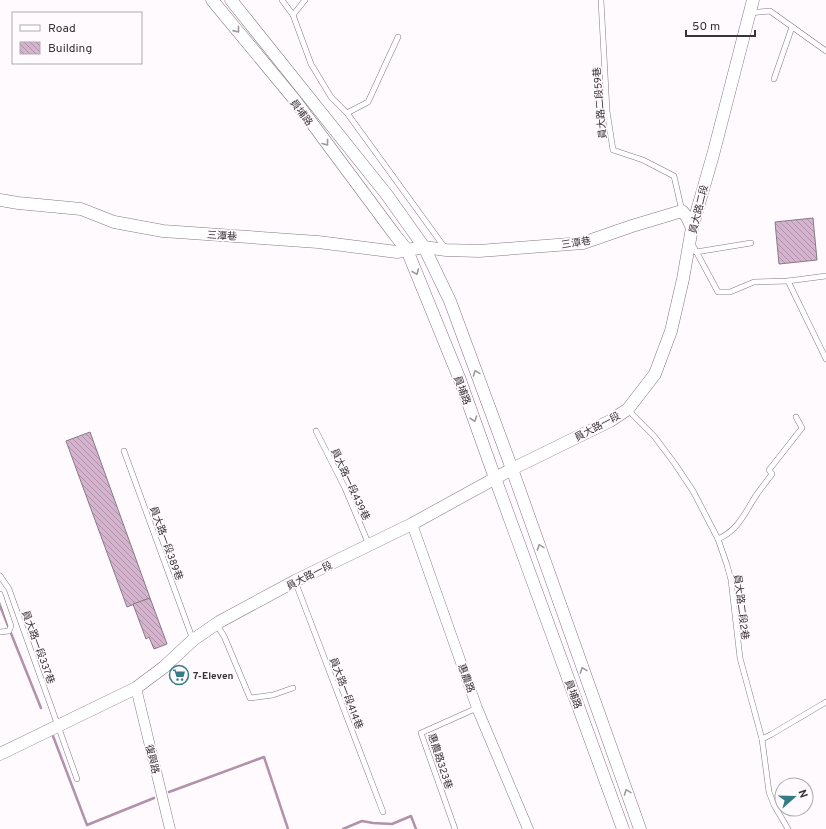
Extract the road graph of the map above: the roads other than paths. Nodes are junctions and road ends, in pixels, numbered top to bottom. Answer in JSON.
{"nodes":[{"id":1,"x":231,"y":0,"type":"edge"},
{"id":2,"x":282,"y":0,"type":"edge"},
{"id":3,"x":305,"y":0,"type":"edge"},
{"id":4,"x":601,"y":0,"type":"edge"},
{"id":5,"x":753,"y":0,"type":"edge"},
{"id":6,"x":214,"y":1,"type":"edge"},
{"id":7,"x":750,"y":13,"type":"junction"},
{"id":8,"x":293,"y":16,"type":"junction"},
{"id":9,"x":792,"y":27,"type":"junction"},
{"id":10,"x":398,"y":37,"type":"dead end"},
{"id":11,"x":826,"y":51,"type":"edge"},
{"id":12,"x":774,"y":79,"type":"dead end"},
{"id":13,"x":347,"y":113,"type":"junction"},
{"id":14,"x":0,"y":200,"type":"edge"},
{"id":15,"x":682,"y":211,"type":"junction"},
{"id":16,"x":691,"y":234,"type":"junction"},
{"id":17,"x":751,"y":243,"type":"dead end"},
{"id":18,"x":424,"y":247,"type":"junction"},
{"id":19,"x":407,"y":250,"type":"junction"},
{"id":20,"x":446,"y":250,"type":"junction"},
{"id":21,"x":696,"y":252,"type":"junction"},
{"id":22,"x":826,"y":276,"type":"edge"},
{"id":23,"x":788,"y":281,"type":"junction"},
{"id":24,"x":826,"y":359,"type":"edge"},
{"id":25,"x":628,"y":409,"type":"junction"},
{"id":26,"x":796,"y":417,"type":"dead end"},
{"id":27,"x":316,"y":431,"type":"dead end"},
{"id":28,"x":124,"y":451,"type":"dead end"},
{"id":29,"x":512,"y":469,"type":"junction"},
{"id":30,"x":495,"y":478,"type":"junction"},
{"id":31,"x":412,"y":524,"type":"junction"},
{"id":32,"x":718,"y":539,"type":"junction"},
{"id":33,"x":369,"y":545,"type":"junction"},
{"id":34,"x":0,"y":576,"type":"edge"},
{"id":35,"x":295,"y":581,"type":"junction"},
{"id":36,"x":0,"y":594,"type":"edge"},
{"id":37,"x":216,"y":624,"type":"junction"},
{"id":38,"x":0,"y":632,"type":"edge"},
{"id":39,"x":193,"y":640,"type":"junction"},
{"id":40,"x":136,"y":688,"type":"junction"},
{"id":41,"x":293,"y":688,"type":"dead end"},
{"id":42,"x":826,"y":702,"type":"edge"},
{"id":43,"x":477,"y":708,"type":"junction"},
{"id":44,"x":58,"y":725,"type":"junction"},
{"id":45,"x":762,"y":739,"type":"junction"},
{"id":46,"x":0,"y":754,"type":"edge"},
{"id":47,"x":77,"y":779,"type":"dead end"},
{"id":48,"x":383,"y":812,"type":"dead end"},
{"id":49,"x":170,"y":829,"type":"edge"},
{"id":50,"x":455,"y":829,"type":"edge"},
{"id":51,"x":528,"y":829,"type":"edge"},
{"id":52,"x":624,"y":829,"type":"edge"},
{"id":53,"x":640,"y":829,"type":"edge"},
{"id":54,"x":788,"y":829,"type":"edge"}],
"edges":[{"from":1,"to":18,"type":"street","name":"員埔路"},
{"from":2,"to":8,"type":"lane"},
{"from":3,"to":8,"type":"lane"},
{"from":4,"to":15,"type":"lane","name":"員大路二段59巷"},
{"from":5,"to":7,"type":"street","name":"員大路二段"},
{"from":6,"to":19,"type":"street","name":"員埔路","one_way":true},
{"from":7,"to":9,"type":"lane"},
{"from":7,"to":16,"type":"street","name":"員大路二段"},
{"from":8,"to":13,"type":"lane"},
{"from":9,"to":11,"type":"lane"},
{"from":9,"to":12,"type":"lane"},
{"from":10,"to":13,"type":"lane"},
{"from":13,"to":20,"type":"lane"},
{"from":14,"to":19,"type":"street","name":"三潭巷"},
{"from":15,"to":16,"type":"street"},
{"from":15,"to":20,"type":"street","name":"三潭巷"},
{"from":16,"to":21,"type":"lane"},
{"from":16,"to":25,"type":"street","name":"員大路二段"},
{"from":17,"to":21,"type":"lane"},
{"from":18,"to":19,"type":"street","name":"三潭巷"},
{"from":18,"to":20,"type":"street","name":"三潭巷"},
{"from":29,"to":18,"type":"street","name":"員埔路","one_way":true},
{"from":19,"to":30,"type":"street","name":"員埔路","one_way":true},
{"from":21,"to":23,"type":"lane"},
{"from":22,"to":23,"type":"lane"},
{"from":23,"to":24,"type":"lane"},
{"from":25,"to":29,"type":"street","name":"員大路一段"},
{"from":25,"to":32,"type":"lane","name":"員大路二段2巷"},
{"from":26,"to":32,"type":"lane"},
{"from":27,"to":33,"type":"lane","name":"員大路一段439巷"},
{"from":28,"to":39,"type":"lane","name":"員大路一段389巷"},
{"from":29,"to":30,"type":"street","name":"員大路一段"},
{"from":53,"to":29,"type":"street","name":"員埔路","one_way":true},
{"from":30,"to":31,"type":"street","name":"員大路一段"},
{"from":30,"to":52,"type":"street","name":"員埔路"},
{"from":31,"to":33,"type":"street","name":"員大路一段"},
{"from":31,"to":43,"type":"street","name":"惠農路"},
{"from":32,"to":45,"type":"lane","name":"員大路二段2巷"},
{"from":33,"to":35,"type":"street","name":"員大路一段"},
{"from":34,"to":44,"type":"lane","name":"員大路一段337巷"},
{"from":35,"to":37,"type":"street","name":"員大路一段"},
{"from":35,"to":48,"type":"lane","name":"員大路一段414巷"},
{"from":36,"to":38,"type":"lane"},
{"from":37,"to":39,"type":"street","name":"員大路一段"},
{"from":37,"to":41,"type":"lane"},
{"from":39,"to":40,"type":"street","name":"員大路一段"},
{"from":40,"to":44,"type":"street","name":"員大路一段"},
{"from":40,"to":49,"type":"street","name":"復興路"},
{"from":42,"to":45,"type":"lane"},
{"from":43,"to":50,"type":"lane","name":"惠農路323巷"},
{"from":43,"to":51,"type":"street","name":"惠農路"},
{"from":44,"to":46,"type":"street","name":"員大路一段"},
{"from":44,"to":47,"type":"lane","name":"員大路一段337巷"},
{"from":45,"to":54,"type":"lane","name":"員大路二段2巷"}]}
